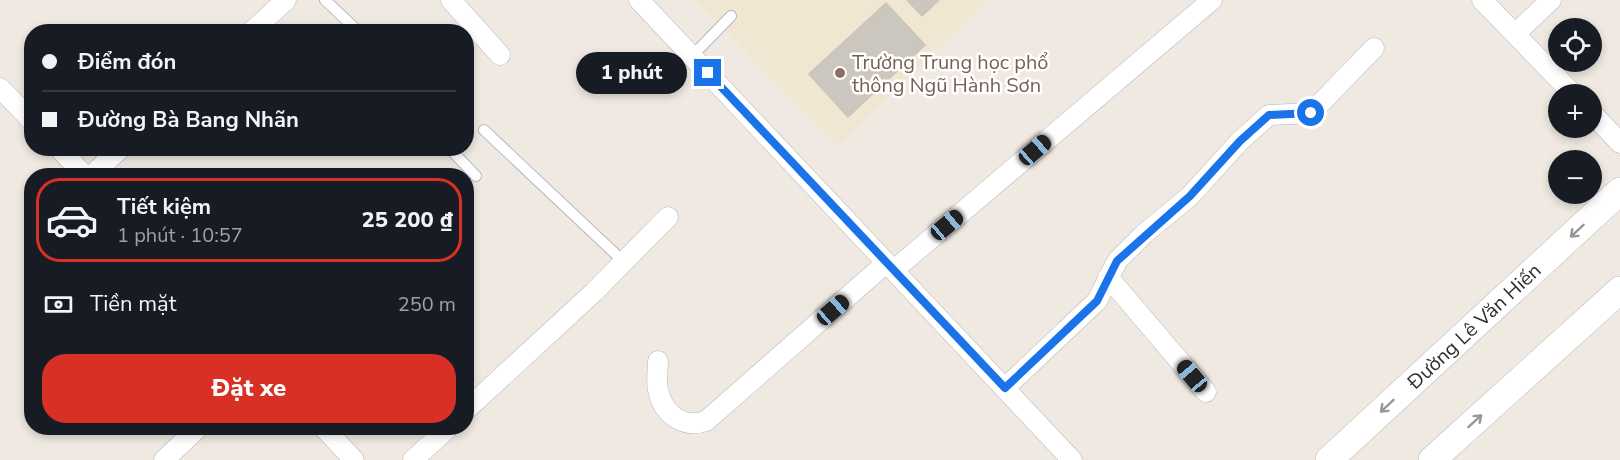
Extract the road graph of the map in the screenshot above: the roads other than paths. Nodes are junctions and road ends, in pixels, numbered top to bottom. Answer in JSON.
{"nodes":[{"id":1,"x":286,"y":0,"type":"edge"},
{"id":2,"x":325,"y":0,"type":"edge"},
{"id":3,"x":451,"y":0,"type":"edge"},
{"id":4,"x":639,"y":0,"type":"edge"},
{"id":5,"x":1212,"y":0,"type":"edge"},
{"id":6,"x":1482,"y":0,"type":"edge"},
{"id":7,"x":1551,"y":0,"type":"edge"},
{"id":8,"x":731,"y":16,"type":"dead end"},
{"id":9,"x":260,"y":24,"type":"edge"},
{"id":10,"x":350,"y":24,"type":"edge"},
{"id":11,"x":472,"y":24,"type":"edge"},
{"id":12,"x":474,"y":26,"type":"edge"},
{"id":13,"x":1515,"y":34,"type":"junction"},
{"id":14,"x":1374,"y":48,"type":"dead end"},
{"id":15,"x":500,"y":55,"type":"dead end"},
{"id":16,"x":692,"y":56,"type":"junction"},
{"id":17,"x":1564,"y":84,"type":"edge"},
{"id":18,"x":3,"y":98,"type":"edge"},
{"id":19,"x":24,"y":115,"type":"edge"},
{"id":20,"x":1602,"y":124,"type":"edge"},
{"id":21,"x":484,"y":130,"type":"dead end"},
{"id":22,"x":1620,"y":143,"type":"edge"},
{"id":23,"x":66,"y":156,"type":"edge"},
{"id":24,"x":112,"y":156,"type":"edge"},
{"id":25,"x":457,"y":156,"type":"edge"},
{"id":26,"x":77,"y":168,"type":"edge"},
{"id":27,"x":100,"y":168,"type":"edge"},
{"id":28,"x":468,"y":168,"type":"edge"},
{"id":29,"x":1620,"y":191,"type":"edge"},
{"id":30,"x":668,"y":217,"type":"dead end"},
{"id":31,"x":624,"y":262,"type":"junction"},
{"id":32,"x":890,"y":267,"type":"junction"},
{"id":33,"x":1108,"y":277,"type":"junction"},
{"id":34,"x":1620,"y":290,"type":"edge"},
{"id":35,"x":658,"y":362,"type":"dead end"},
{"id":36,"x":1005,"y":388,"type":"junction"},
{"id":37,"x":1206,"y":392,"type":"dead end"},
{"id":38,"x":474,"y":403,"type":"edge"},
{"id":39,"x":191,"y":435,"type":"edge"},
{"id":40,"x":331,"y":435,"type":"edge"},
{"id":41,"x":440,"y":435,"type":"edge"},
{"id":42,"x":164,"y":460,"type":"edge"},
{"id":43,"x":354,"y":460,"type":"edge"},
{"id":44,"x":412,"y":460,"type":"edge"},
{"id":45,"x":1072,"y":460,"type":"edge"},
{"id":46,"x":1329,"y":460,"type":"edge"},
{"id":47,"x":1432,"y":460,"type":"edge"}],
"edges":[{"from":1,"to":9,"type":"street"},
{"from":2,"to":10,"type":"lane"},
{"from":3,"to":11,"type":"street"},
{"from":4,"to":16,"type":"street"},
{"from":5,"to":32,"type":"street"},
{"from":6,"to":13,"type":"street"},
{"from":7,"to":13,"type":"street"},
{"from":8,"to":16,"type":"lane"},
{"from":12,"to":15,"type":"street"},
{"from":13,"to":17,"type":"street"},
{"from":14,"to":33,"type":"street"},
{"from":16,"to":32,"type":"street"},
{"from":18,"to":19,"type":"street"},
{"from":20,"to":22,"type":"street"},
{"from":21,"to":31,"type":"lane"},
{"from":23,"to":26,"type":"street"},
{"from":24,"to":27,"type":"street"},
{"from":25,"to":28,"type":"lane"},
{"from":29,"to":46,"type":"main road","name":"Đường Lê Văn Hiến","one_way":true},
{"from":30,"to":31,"type":"street"},
{"from":31,"to":38,"type":"street"},
{"from":32,"to":35,"type":"street"},
{"from":32,"to":36,"type":"street"},
{"from":33,"to":36,"type":"street"},
{"from":33,"to":37,"type":"street"},
{"from":47,"to":34,"type":"main road","one_way":true},
{"from":36,"to":45,"type":"street"},
{"from":39,"to":42,"type":"street"},
{"from":40,"to":43,"type":"street"},
{"from":41,"to":44,"type":"street"}]}
